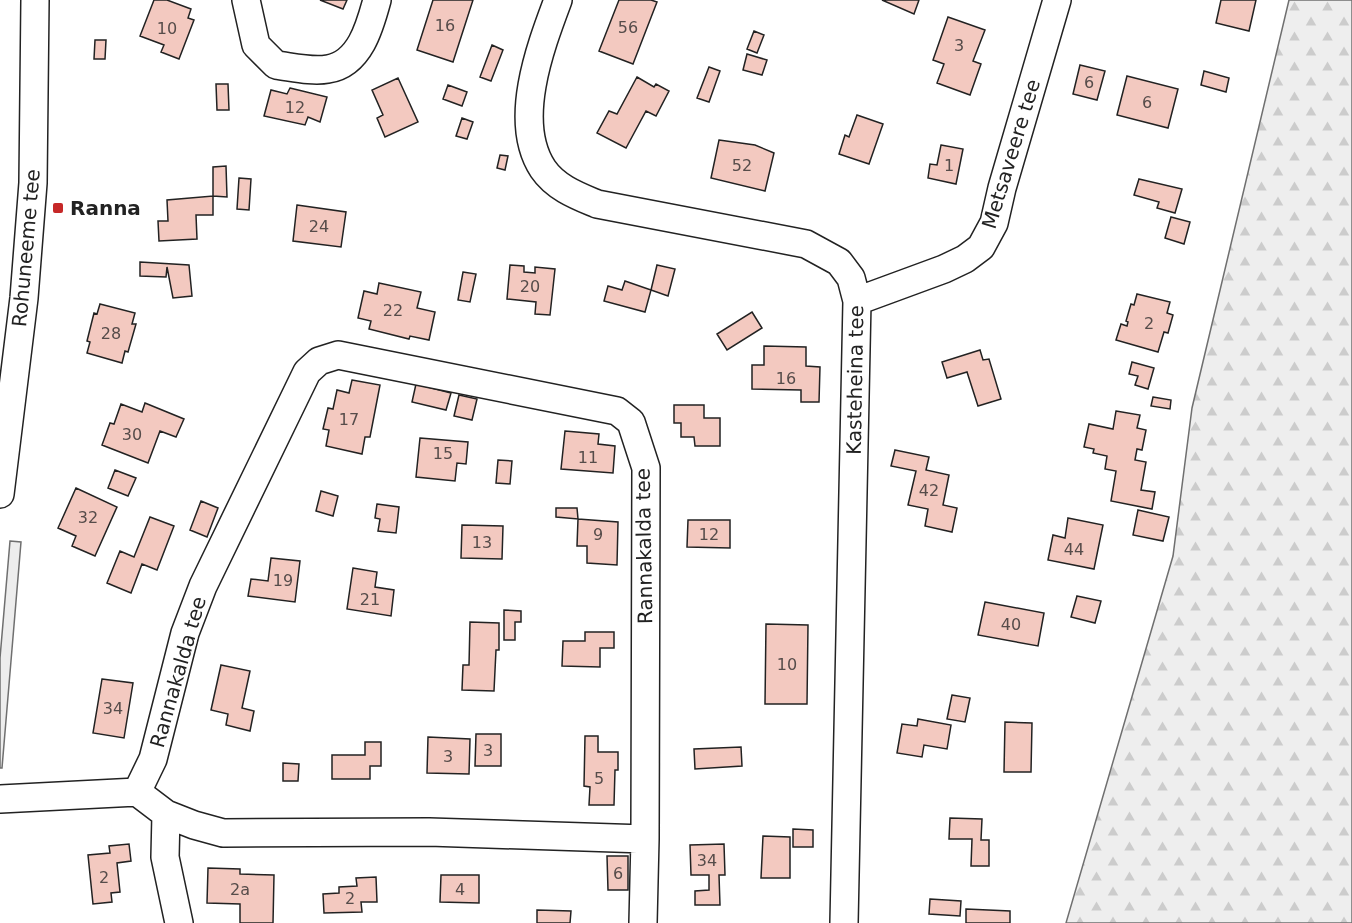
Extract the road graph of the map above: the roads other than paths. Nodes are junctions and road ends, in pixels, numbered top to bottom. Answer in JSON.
{"nodes":[{"id":1,"x":35,"y":0,"type":"edge"},
{"id":2,"x":246,"y":0,"type":"edge"},
{"id":3,"x":377,"y":0,"type":"edge"},
{"id":4,"x":558,"y":0,"type":"edge"},
{"id":5,"x":1058,"y":0,"type":"edge"},
{"id":6,"x":857,"y":302,"type":"junction"},
{"id":7,"x":0,"y":494,"type":"edge"},
{"id":8,"x":137,"y":792,"type":"junction"},
{"id":9,"x":0,"y":799,"type":"edge"},
{"id":10,"x":166,"y":814,"type":"junction"},
{"id":11,"x":645,"y":839,"type":"junction"},
{"id":12,"x":179,"y":923,"type":"edge"},
{"id":13,"x":644,"y":923,"type":"edge"},
{"id":14,"x":844,"y":923,"type":"edge"}],
"edges":[{"from":1,"to":7,"type":"street","name":"Rohuneeme tee"},
{"from":2,"to":3,"type":"street"},
{"from":4,"to":6,"type":"street","name":"Kasteheina tee"},
{"from":5,"to":6,"type":"street","name":"Metsaveere tee"},
{"from":6,"to":14,"type":"street","name":"Kasteheina tee"},
{"from":8,"to":9,"type":"street"},
{"from":8,"to":10,"type":"street"},
{"from":8,"to":11,"type":"street","name":"Rannakalda tee"},
{"from":10,"to":11,"type":"street"},
{"from":10,"to":12,"type":"street"},
{"from":11,"to":13,"type":"street","name":"Rannakalda tee"}]}
